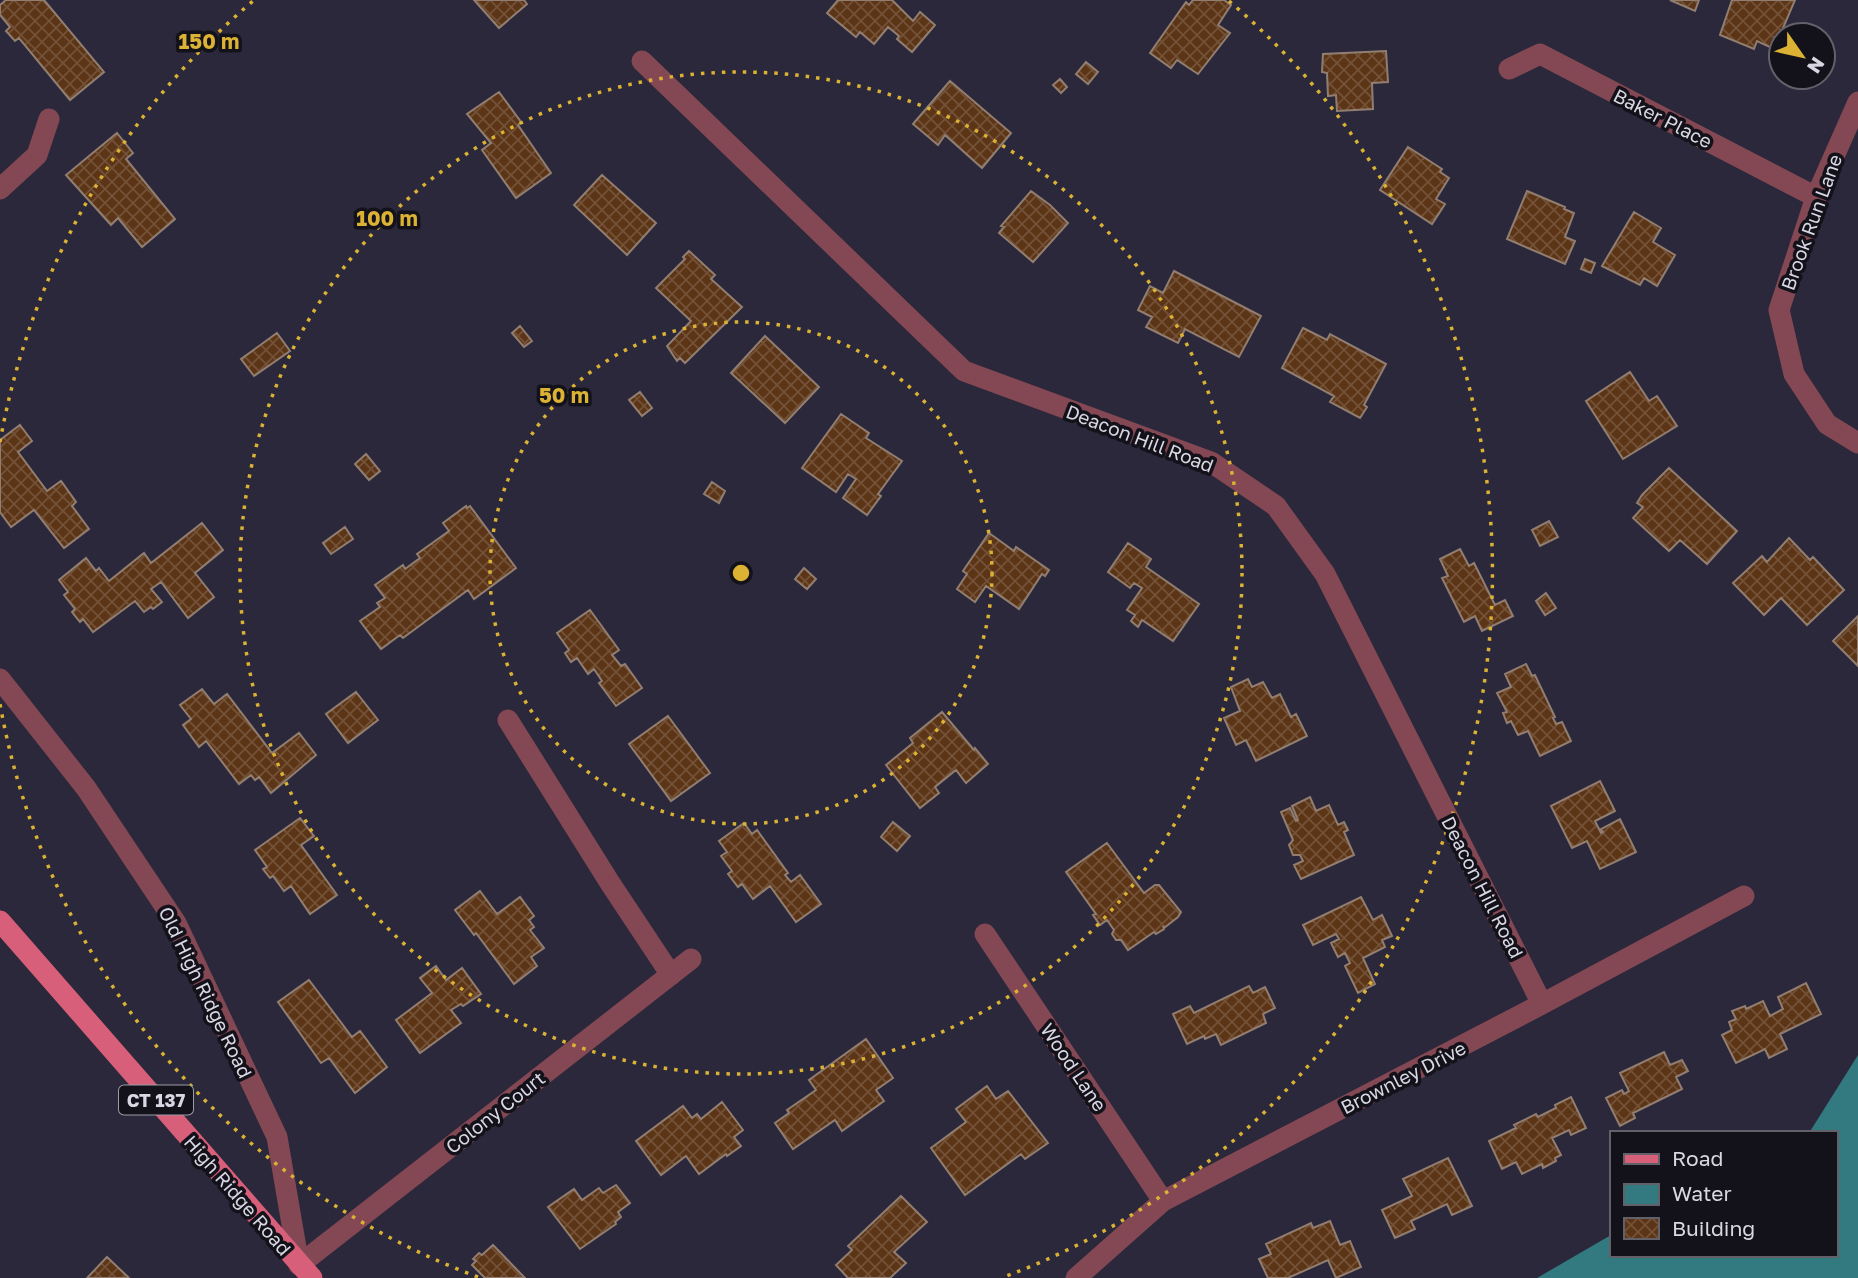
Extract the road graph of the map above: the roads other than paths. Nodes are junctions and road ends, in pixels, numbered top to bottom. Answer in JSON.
{"nodes":[{"id":1,"x":642,"y":61,"type":"dead end"},
{"id":2,"x":1509,"y":69,"type":"dead end"},
{"id":3,"x":1858,"y":102,"type":"edge"},
{"id":4,"x":49,"y":118,"type":"dead end"},
{"id":5,"x":0,"y":189,"type":"edge"},
{"id":6,"x":1816,"y":197,"type":"junction"},
{"id":7,"x":1858,"y":443,"type":"edge"},
{"id":8,"x":0,"y":679,"type":"edge"},
{"id":9,"x":508,"y":720,"type":"dead end"},
{"id":10,"x":1744,"y":897,"type":"dead end"},
{"id":11,"x":0,"y":921,"type":"edge"},
{"id":12,"x":985,"y":934,"type":"dead end"},
{"id":13,"x":691,"y":960,"type":"dead end"},
{"id":14,"x":671,"y":975,"type":"junction"},
{"id":15,"x":1542,"y":1004,"type":"junction"},
{"id":16,"x":1163,"y":1201,"type":"junction"},
{"id":17,"x":306,"y":1272,"type":"edge"},
{"id":18,"x":1076,"y":1278,"type":"edge"}],
"edges":[{"from":1,"to":15,"type":"street","name":"Deacon Hill Road"},
{"from":2,"to":6,"type":"street","name":"Baker Place"},
{"from":3,"to":6,"type":"street","name":"Brook Run Lane"},
{"from":4,"to":5,"type":"street"},
{"from":6,"to":7,"type":"street","name":"Brook Run Lane"},
{"from":8,"to":17,"type":"street","name":"Old High Ridge Road"},
{"from":9,"to":14,"type":"street"},
{"from":10,"to":15,"type":"street","name":"Brownley Drive"},
{"from":11,"to":17,"type":"main road","name":"High Ridge Road","number":"CT 137"},
{"from":12,"to":16,"type":"street","name":"Wood Lane"},
{"from":13,"to":14,"type":"street","name":"Colony Court"},
{"from":14,"to":17,"type":"street","name":"Colony Court"},
{"from":15,"to":16,"type":"street","name":"Brownley Drive"},
{"from":16,"to":18,"type":"street","name":"Brownley Drive"}]}
